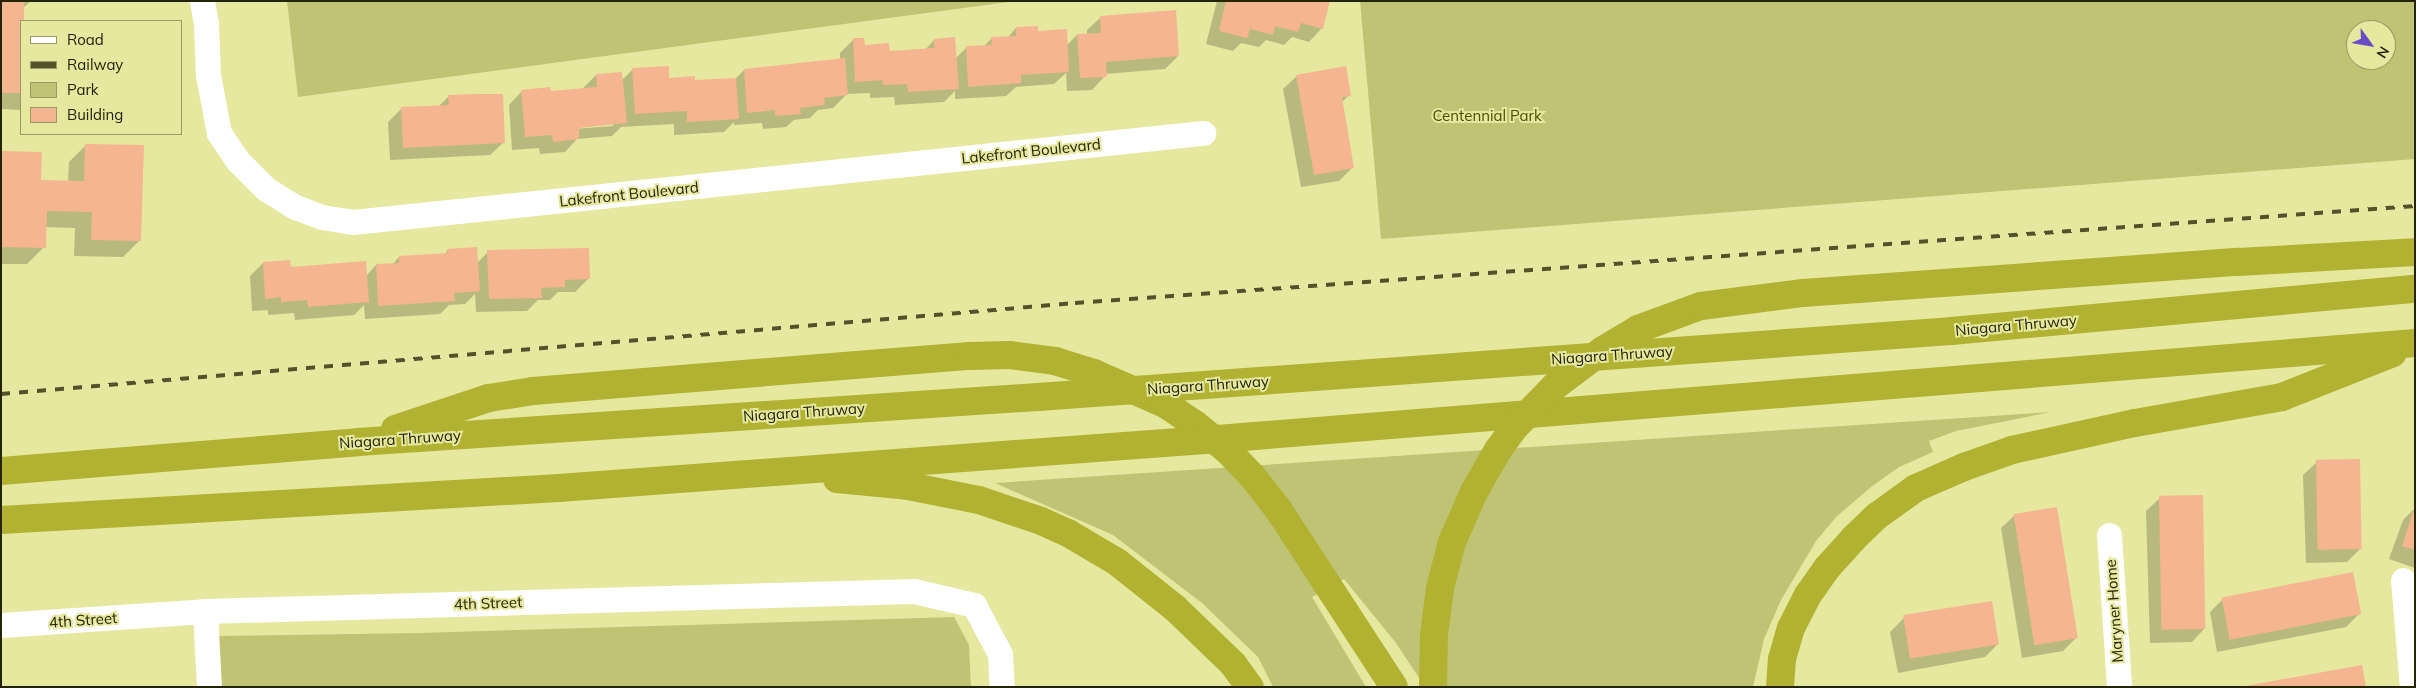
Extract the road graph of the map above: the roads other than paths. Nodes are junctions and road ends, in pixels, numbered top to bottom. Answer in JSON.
{"nodes":[{"id":1,"x":202,"y":1,"type":"edge"},
{"id":2,"x":1203,"y":133,"type":"dead end"},
{"id":3,"x":2415,"y":252,"type":"edge"},
{"id":4,"x":2415,"y":289,"type":"edge"},
{"id":5,"x":2415,"y":343,"type":"edge"},
{"id":6,"x":358,"y":442,"type":"junction"},
{"id":7,"x":1,"y":471,"type":"edge"},
{"id":8,"x":753,"y":472,"type":"junction"},
{"id":9,"x":1,"y":520,"type":"edge"},
{"id":10,"x":2108,"y":535,"type":"dead end"},
{"id":11,"x":2403,"y":580,"type":"dead end"},
{"id":12,"x":205,"y":611,"type":"junction"},
{"id":13,"x":1,"y":625,"type":"edge"},
{"id":14,"x":209,"y":687,"type":"edge"},
{"id":15,"x":1002,"y":687,"type":"edge"},
{"id":16,"x":1250,"y":687,"type":"edge"},
{"id":17,"x":1394,"y":687,"type":"edge"},
{"id":18,"x":1433,"y":687,"type":"edge"},
{"id":19,"x":1780,"y":687,"type":"edge"},
{"id":20,"x":2119,"y":687,"type":"edge"},
{"id":21,"x":2412,"y":687,"type":"edge"}],
"edges":[{"from":1,"to":2,"type":"street","name":"Lakefront Boulevard"},
{"from":3,"to":18,"type":"highway"},
{"from":4,"to":6,"type":"highway","name":"Niagara Thruway"},
{"from":5,"to":8,"type":"highway"},
{"from":5,"to":19,"type":"highway"},
{"from":6,"to":7,"type":"highway","name":"Niagara Thruway"},
{"from":6,"to":17,"type":"highway"},
{"from":8,"to":9,"type":"highway"},
{"from":8,"to":16,"type":"highway"},
{"from":10,"to":20,"type":"street","name":"Maryner Home"},
{"from":11,"to":21,"type":"street"},
{"from":12,"to":13,"type":"street","name":"4th Street"},
{"from":12,"to":14,"type":"street"},
{"from":12,"to":15,"type":"street","name":"4th Street"}]}
